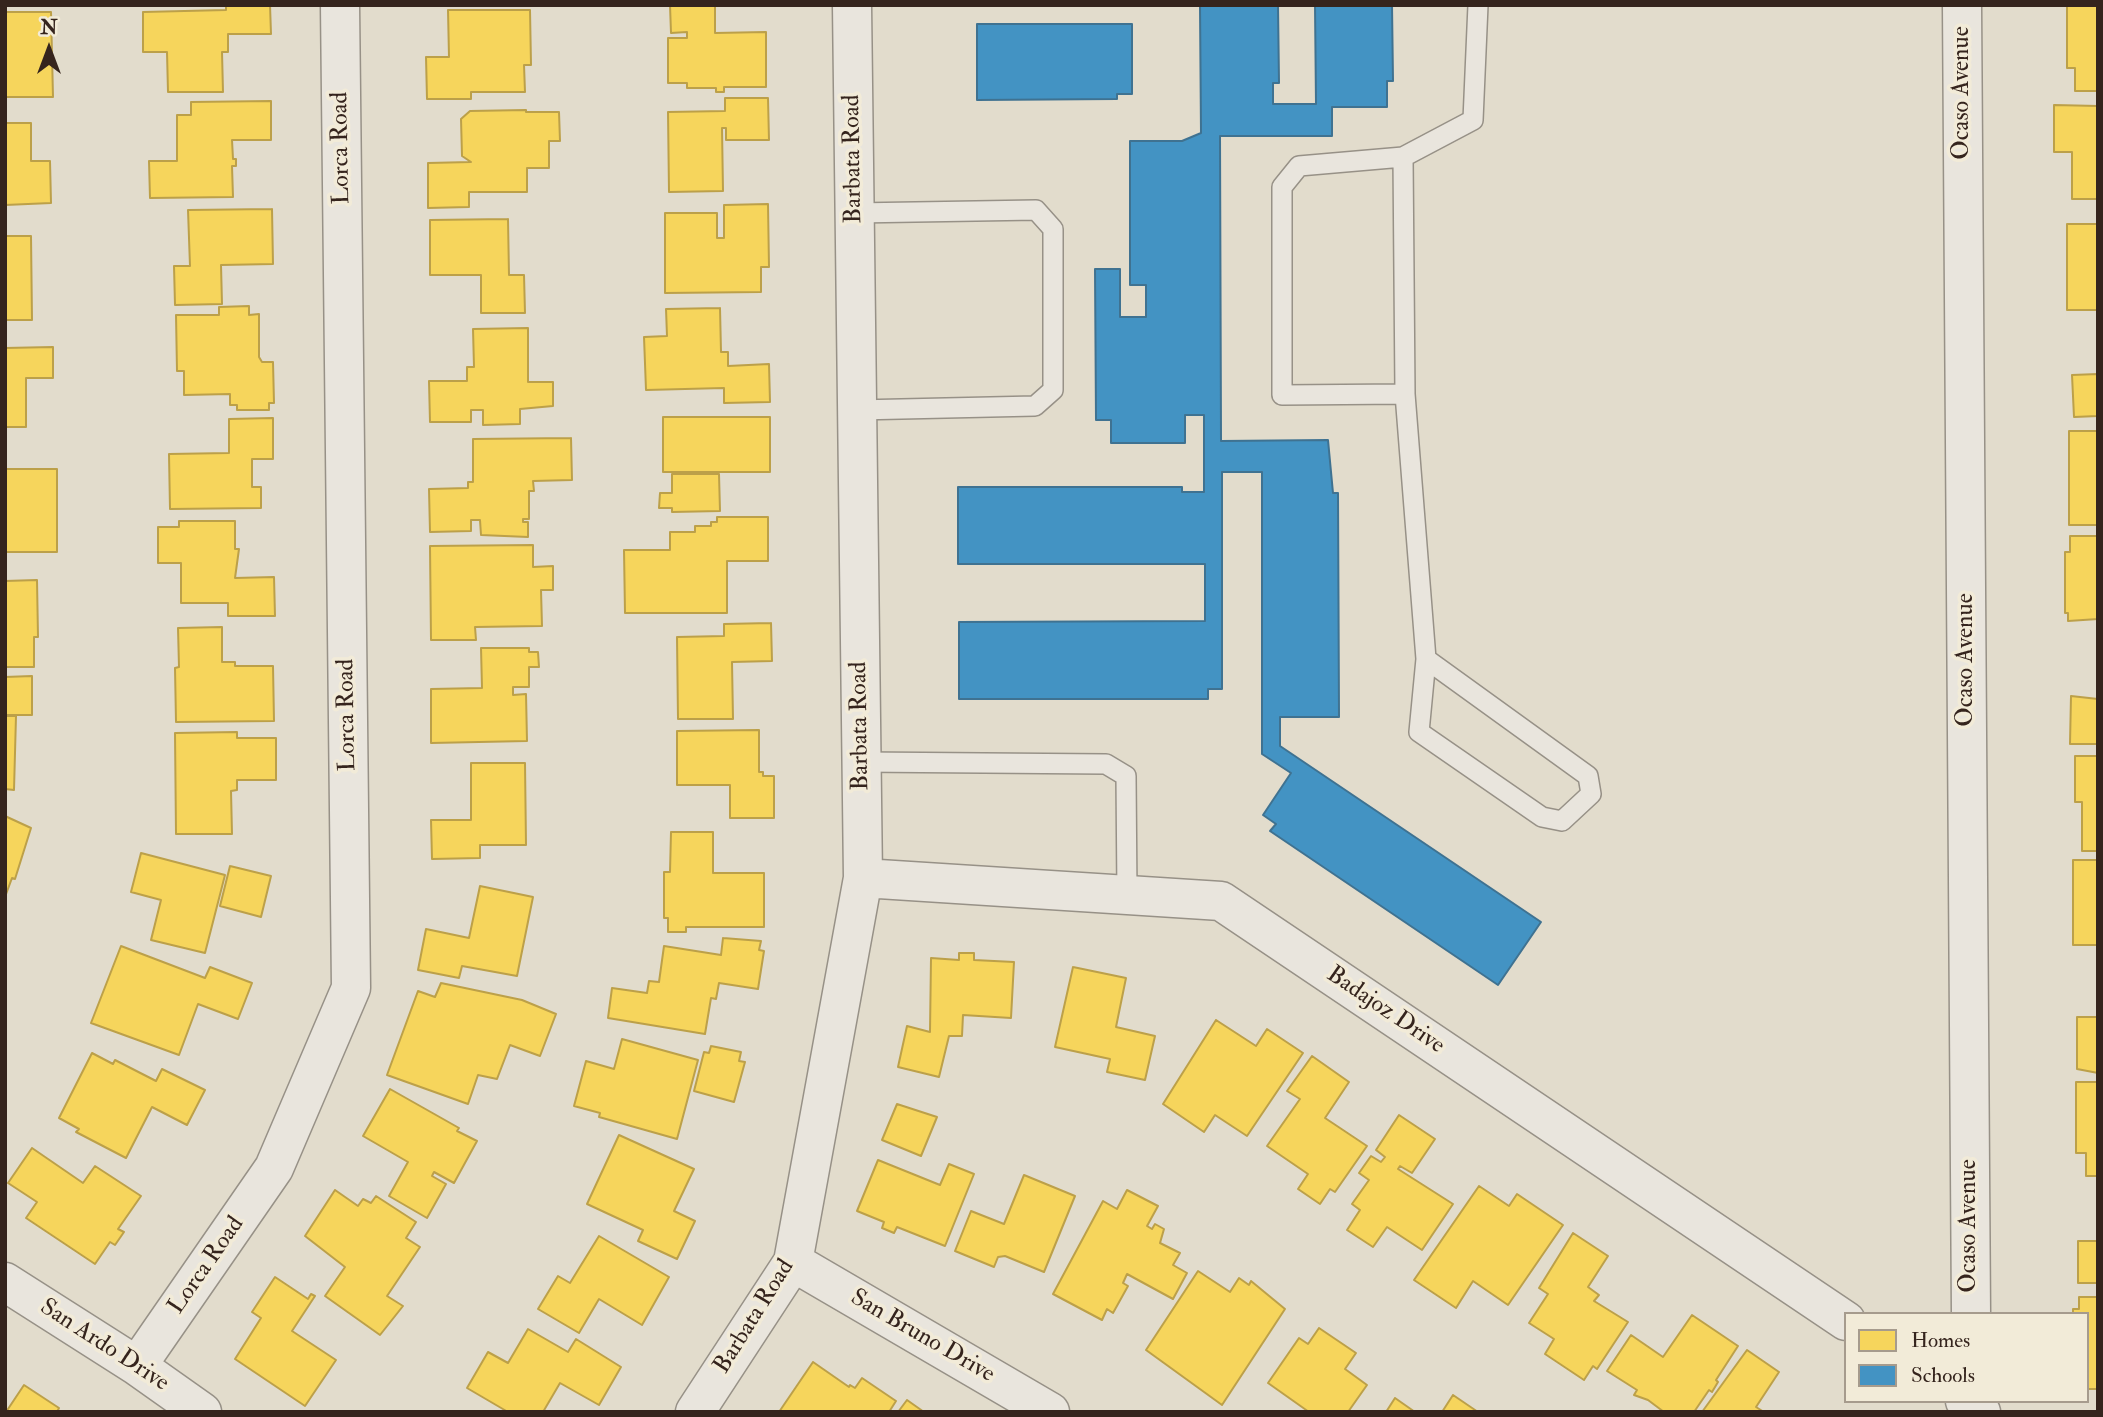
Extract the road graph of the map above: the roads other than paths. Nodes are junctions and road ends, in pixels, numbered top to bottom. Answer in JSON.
{"nodes":[{"id":1,"x":340,"y":5,"type":"edge"},
{"id":2,"x":852,"y":5,"type":"edge"},
{"id":3,"x":1478,"y":5,"type":"edge"},
{"id":4,"x":1962,"y":5,"type":"edge"},
{"id":5,"x":1403,"y":157,"type":"junction"},
{"id":6,"x":855,"y":213,"type":"junction"},
{"id":7,"x":1405,"y":394,"type":"junction"},
{"id":8,"x":857,"y":410,"type":"junction"},
{"id":9,"x":1426,"y":659,"type":"junction"},
{"id":10,"x":862,"y":762,"type":"junction"},
{"id":11,"x":863,"y":878,"type":"junction"},
{"id":12,"x":1127,"y":895,"type":"junction"},
{"id":13,"x":793,"y":1262,"type":"junction"},
{"id":14,"x":5,"y":1282,"type":"edge"},
{"id":15,"x":1971,"y":1312,"type":"edge"},
{"id":16,"x":1844,"y":1320,"type":"edge"},
{"id":17,"x":138,"y":1366,"type":"junction"},
{"id":18,"x":202,"y":1412,"type":"edge"},
{"id":19,"x":695,"y":1412,"type":"edge"},
{"id":20,"x":1050,"y":1412,"type":"edge"}],
"edges":[{"from":1,"to":17,"type":"street","name":"Lorca Road"},
{"from":2,"to":6,"type":"street","name":"Barbata Road"},
{"from":3,"to":5,"type":"lane"},
{"from":4,"to":15,"type":"street","name":"Ocaso Avenue"},
{"from":5,"to":7,"type":"lane"},
{"from":5,"to":7,"type":"lane"},
{"from":6,"to":8,"type":"street","name":"Barbata Road"},
{"from":6,"to":8,"type":"lane"},
{"from":7,"to":9,"type":"lane"},
{"from":8,"to":10,"type":"street","name":"Barbata Road"},
{"from":9,"to":9,"type":"lane"},
{"from":10,"to":11,"type":"street","name":"Barbata Road"},
{"from":10,"to":12,"type":"lane"},
{"from":11,"to":12,"type":"street","name":"Badajoz Drive"},
{"from":11,"to":13,"type":"street","name":"Barbata Road"},
{"from":12,"to":16,"type":"street","name":"Badajoz Drive"},
{"from":13,"to":19,"type":"street","name":"Barbata Road"},
{"from":13,"to":20,"type":"street","name":"San Bruno Drive"},
{"from":14,"to":17,"type":"street","name":"San Ardo Drive"},
{"from":17,"to":18,"type":"street","name":"San Ardo Drive"}]}
